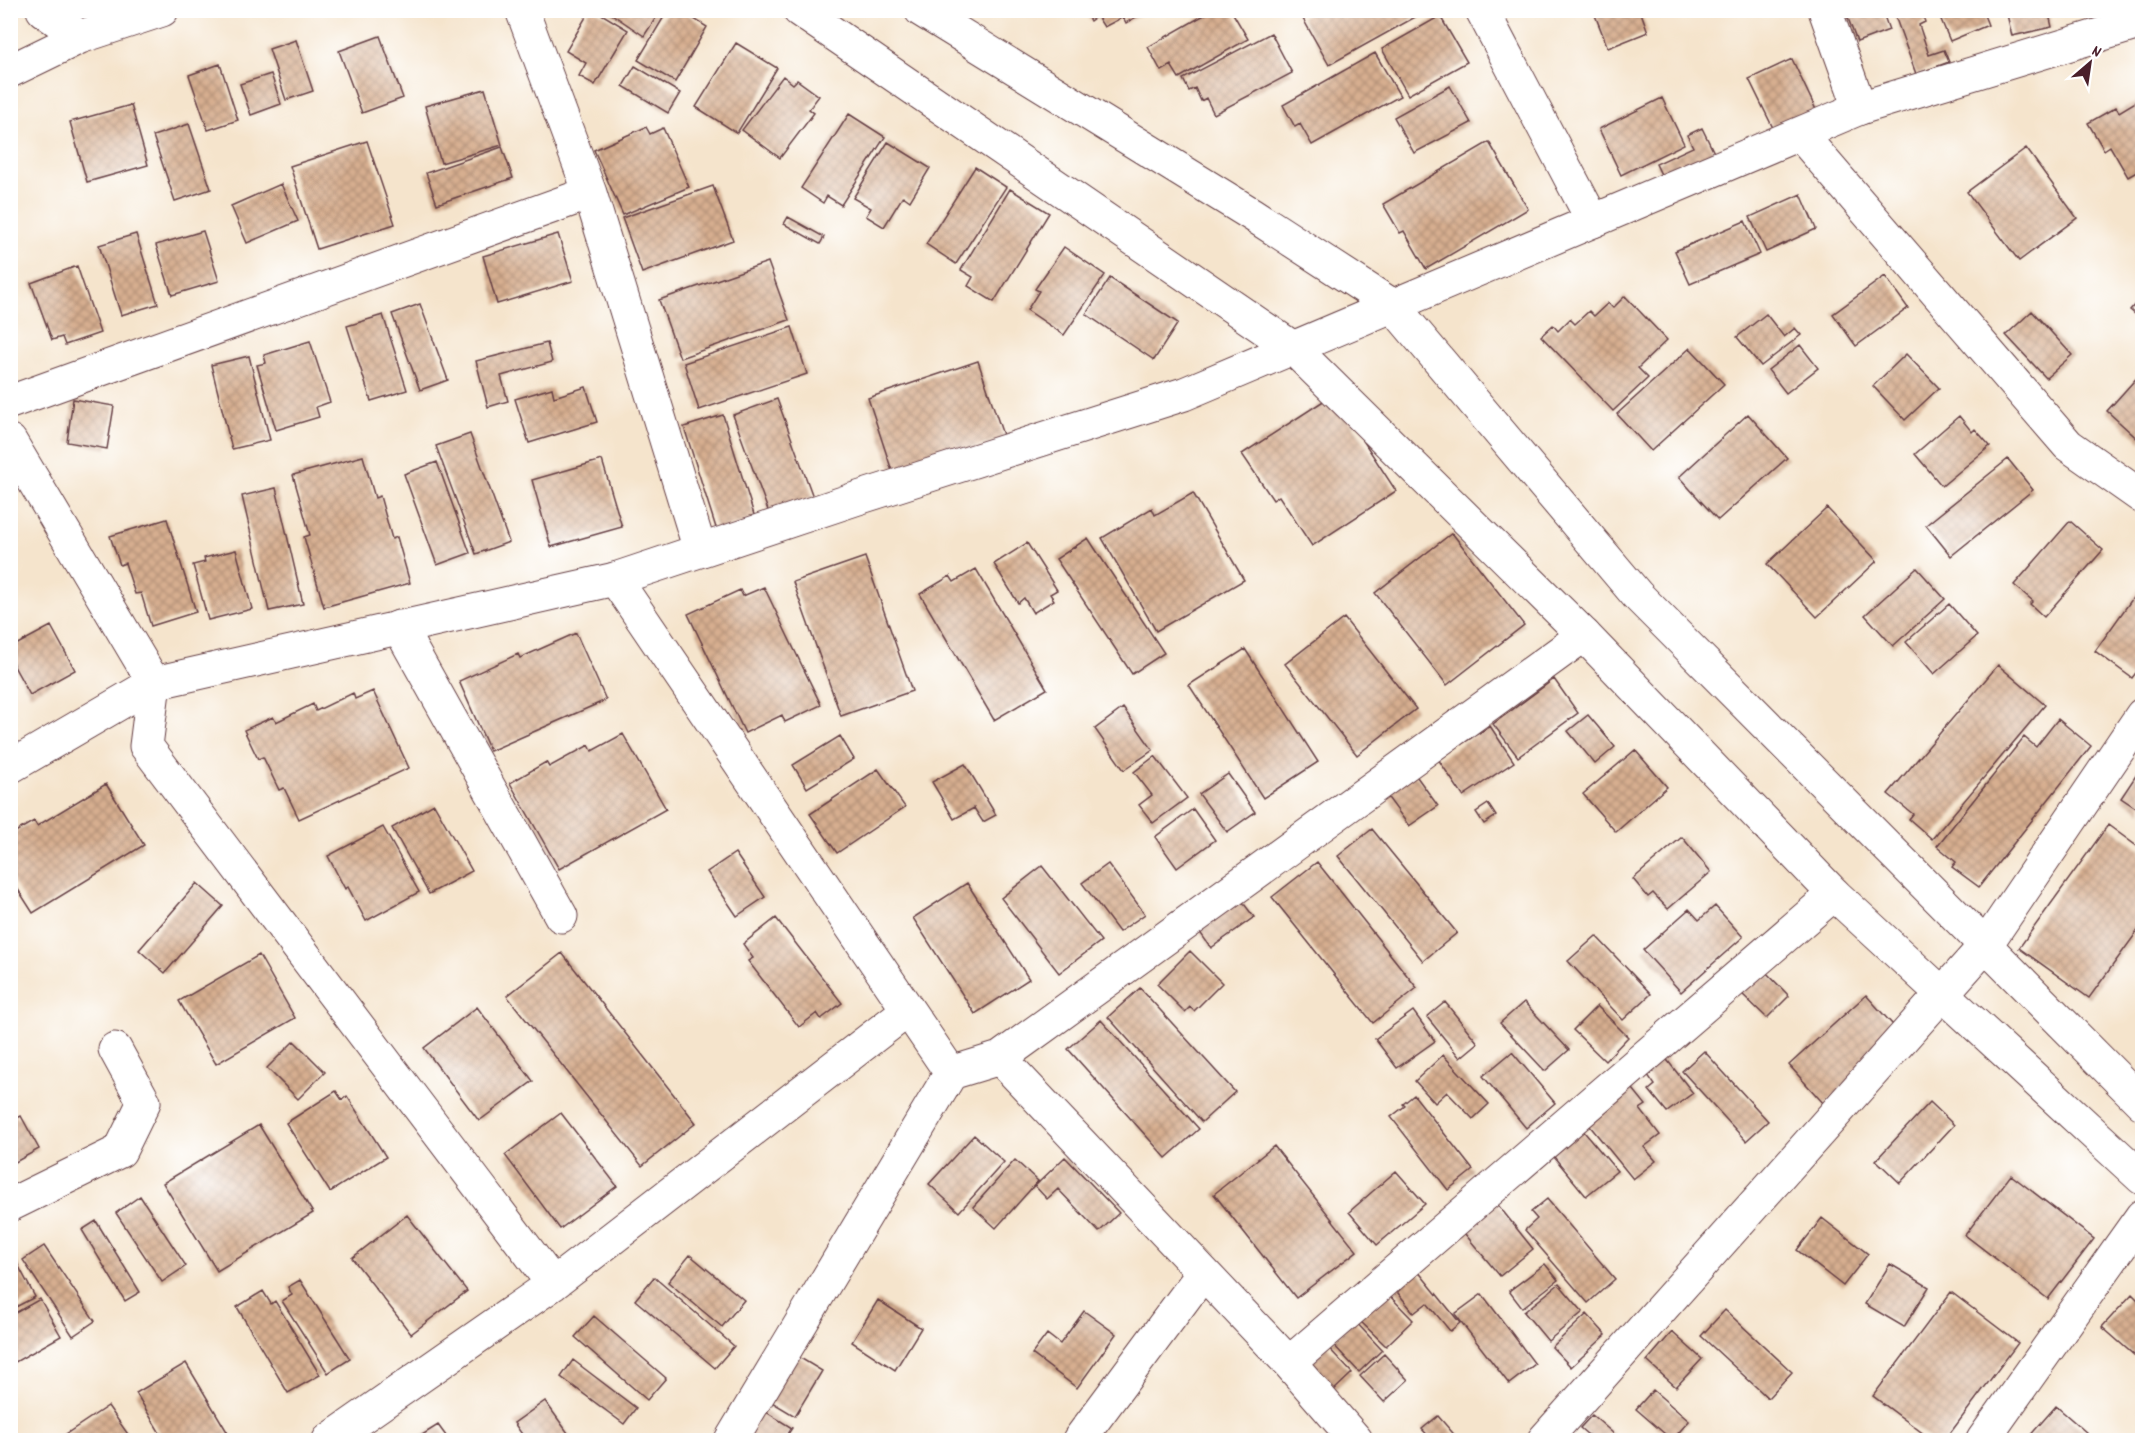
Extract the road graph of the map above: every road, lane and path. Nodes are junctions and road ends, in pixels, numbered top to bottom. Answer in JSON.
{"nodes":[{"id":1,"x":43,"y":10,"type":"edge"},
{"id":2,"x":162,"y":10,"type":"edge"},
{"id":3,"x":522,"y":10,"type":"edge"},
{"id":4,"x":799,"y":10,"type":"edge"},
{"id":5,"x":921,"y":10,"type":"edge"},
{"id":6,"x":1482,"y":10,"type":"edge"},
{"id":7,"x":1825,"y":10,"type":"edge"},
{"id":8,"x":2142,"y":22,"type":"edge"},
{"id":9,"x":80,"y":37,"type":"junction"},
{"id":10,"x":10,"y":70,"type":"edge"},
{"id":11,"x":1860,"y":108,"type":"junction"},
{"id":12,"x":1800,"y":134,"type":"junction"},
{"id":13,"x":590,"y":193,"type":"junction"},
{"id":14,"x":1593,"y":221,"type":"junction"},
{"id":15,"x":1393,"y":306,"type":"junction"},
{"id":16,"x":1293,"y":348,"type":"junction"},
{"id":17,"x":10,"y":402,"type":"edge"},
{"id":18,"x":10,"y":441,"type":"edge"},
{"id":19,"x":2142,"y":497,"type":"edge"},
{"id":20,"x":700,"y":550,"type":"junction"},
{"id":21,"x":615,"y":579,"type":"junction"},
{"id":22,"x":399,"y":627,"type":"junction"},
{"id":23,"x":1584,"y":635,"type":"junction"},
{"id":24,"x":154,"y":683,"type":"junction"},
{"id":25,"x":2142,"y":716,"type":"edge"},
{"id":26,"x":10,"y":767,"type":"edge"},
{"id":27,"x":1834,"y":894,"type":"junction"},
{"id":28,"x":561,"y":916,"type":"dead end"},
{"id":29,"x":1985,"y":946,"type":"junction"},
{"id":30,"x":1942,"y":994,"type":"junction"},
{"id":31,"x":908,"y":1010,"type":"junction"},
{"id":32,"x":115,"y":1050,"type":"dead end"},
{"id":33,"x":1000,"y":1058,"type":"junction"},
{"id":34,"x":951,"y":1072,"type":"junction"},
{"id":35,"x":2142,"y":1103,"type":"edge"},
{"id":36,"x":2142,"y":1178,"type":"edge"},
{"id":37,"x":10,"y":1205,"type":"edge"},
{"id":38,"x":2142,"y":1216,"type":"edge"},
{"id":39,"x":1203,"y":1273,"type":"junction"},
{"id":40,"x":553,"y":1284,"type":"junction"},
{"id":41,"x":1289,"y":1363,"type":"junction"},
{"id":42,"x":329,"y":1440,"type":"edge"},
{"id":43,"x":731,"y":1440,"type":"edge"},
{"id":44,"x":1079,"y":1440,"type":"edge"},
{"id":45,"x":1356,"y":1440,"type":"edge"},
{"id":46,"x":1544,"y":1440,"type":"edge"},
{"id":47,"x":1983,"y":1440,"type":"edge"}],
"edges":[{"from":1,"to":9,"type":"street"},
{"from":2,"to":9,"type":"street"},
{"from":3,"to":13,"type":"street"},
{"from":4,"to":16,"type":"street"},
{"from":5,"to":15,"type":"street"},
{"from":6,"to":14,"type":"street"},
{"from":7,"to":11,"type":"street"},
{"from":8,"to":11,"type":"street"},
{"from":9,"to":10,"type":"street"},
{"from":11,"to":12,"type":"street"},
{"from":12,"to":14,"type":"street"},
{"from":12,"to":19,"type":"street"},
{"from":13,"to":17,"type":"street"},
{"from":13,"to":20,"type":"street"},
{"from":14,"to":15,"type":"street"},
{"from":15,"to":16,"type":"street"},
{"from":15,"to":29,"type":"street"},
{"from":16,"to":20,"type":"street"},
{"from":16,"to":23,"type":"street"},
{"from":18,"to":24,"type":"street"},
{"from":20,"to":21,"type":"street"},
{"from":21,"to":22,"type":"street"},
{"from":21,"to":31,"type":"street"},
{"from":22,"to":24,"type":"street"},
{"from":22,"to":28,"type":"street"},
{"from":23,"to":27,"type":"street"},
{"from":23,"to":33,"type":"street"},
{"from":24,"to":26,"type":"street"},
{"from":24,"to":40,"type":"street"},
{"from":25,"to":29,"type":"street"},
{"from":27,"to":30,"type":"street"},
{"from":27,"to":41,"type":"street"},
{"from":29,"to":30,"type":"street"},
{"from":29,"to":35,"type":"street"},
{"from":30,"to":36,"type":"street"},
{"from":30,"to":46,"type":"street"},
{"from":31,"to":34,"type":"street"},
{"from":31,"to":40,"type":"street"},
{"from":32,"to":37,"type":"street"},
{"from":33,"to":34,"type":"street"},
{"from":33,"to":39,"type":"street"},
{"from":34,"to":43,"type":"street"},
{"from":38,"to":47,"type":"street"},
{"from":39,"to":41,"type":"street"},
{"from":39,"to":44,"type":"street"},
{"from":40,"to":42,"type":"street"},
{"from":41,"to":45,"type":"street"}]}
